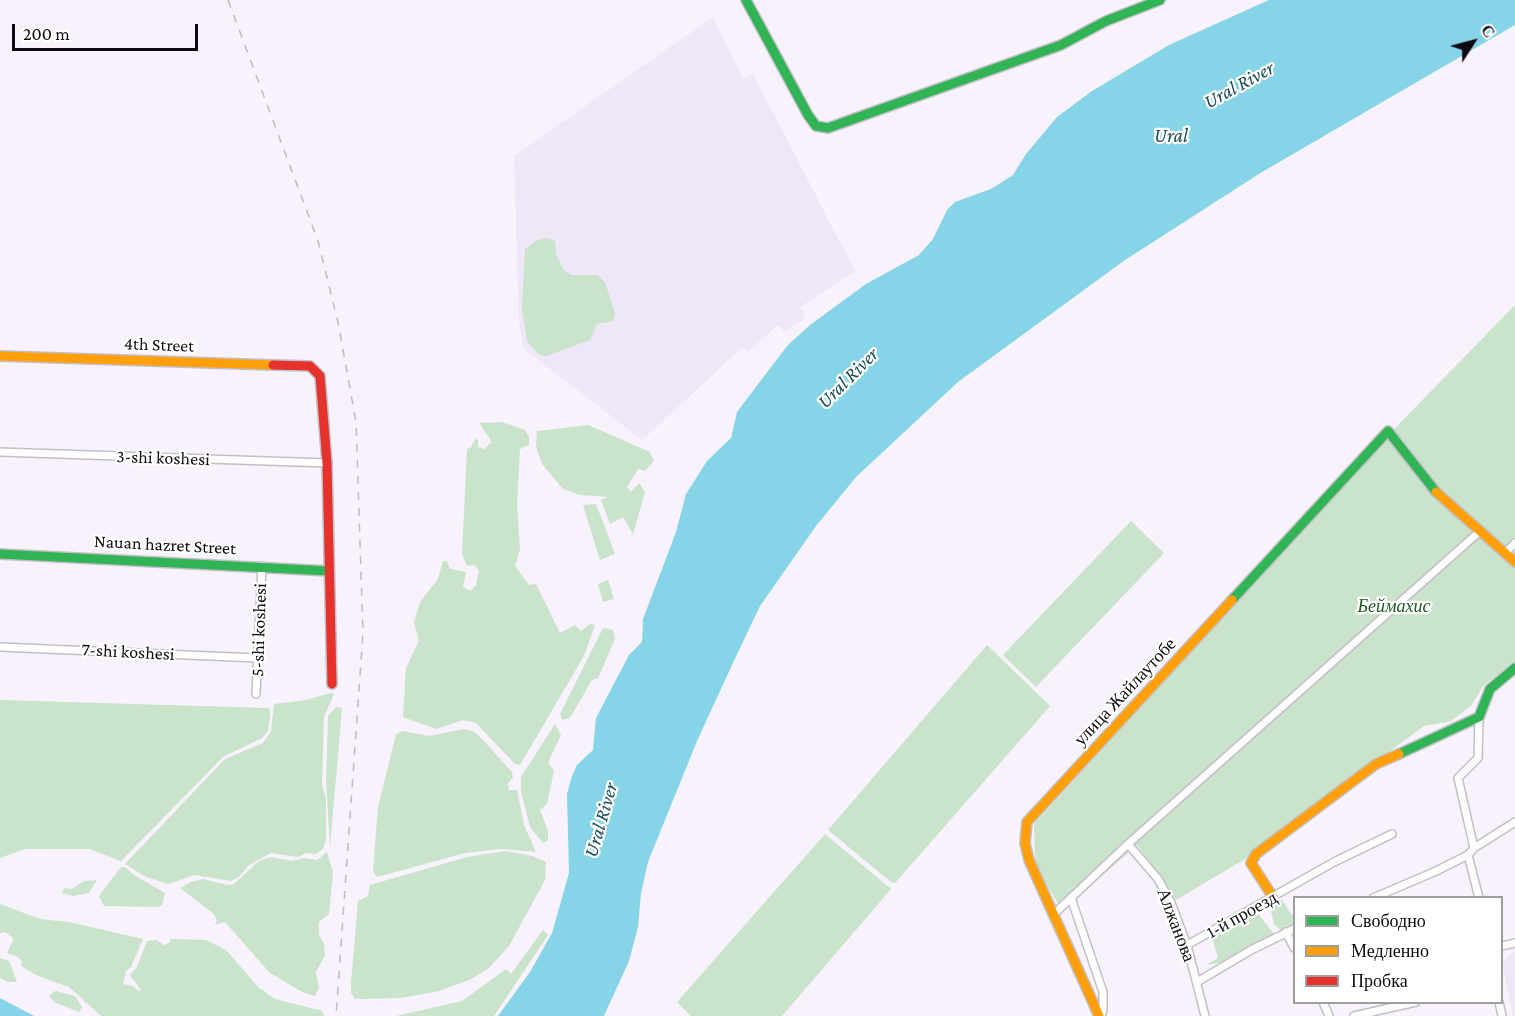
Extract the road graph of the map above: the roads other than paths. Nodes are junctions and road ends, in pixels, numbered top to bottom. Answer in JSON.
{"nodes":[{"id":1,"x":746,"y":0,"type":"edge"},
{"id":2,"x":1160,"y":0,"type":"edge"},
{"id":3,"x":0,"y":356,"type":"edge"},
{"id":4,"x":0,"y":452,"type":"edge"},
{"id":5,"x":327,"y":463,"type":"junction"},
{"id":6,"x":1479,"y":532,"type":"junction"},
{"id":7,"x":1515,"y":543,"type":"edge"},
{"id":8,"x":1505,"y":553,"type":"junction"},
{"id":9,"x":0,"y":554,"type":"edge"},
{"id":10,"x":1515,"y":562,"type":"edge"},
{"id":11,"x":262,"y":566,"type":"junction"},
{"id":12,"x":329,"y":571,"type":"junction"},
{"id":13,"x":0,"y":647,"type":"edge"},
{"id":14,"x":257,"y":658,"type":"junction"},
{"id":15,"x":1515,"y":668,"type":"edge"},
{"id":16,"x":332,"y":684,"type":"dead end"},
{"id":17,"x":256,"y":694,"type":"dead end"},
{"id":18,"x":1479,"y":717,"type":"junction"},
{"id":19,"x":1515,"y":822,"type":"edge"},
{"id":20,"x":1392,"y":834,"type":"dead end"},
{"id":21,"x":1128,"y":844,"type":"junction"},
{"id":22,"x":1473,"y":848,"type":"junction"},
{"id":23,"x":1468,"y":855,"type":"junction"},
{"id":24,"x":1375,"y":896,"type":"edge"},
{"id":25,"x":1479,"y":896,"type":"edge"},
{"id":26,"x":1273,"y":897,"type":"junction"},
{"id":27,"x":1071,"y":898,"type":"junction"},
{"id":28,"x":1055,"y":913,"type":"junction"},
{"id":29,"x":1293,"y":929,"type":"edge"},
{"id":30,"x":1286,"y":932,"type":"junction"},
{"id":31,"x":1187,"y":945,"type":"junction"},
{"id":32,"x":1293,"y":946,"type":"edge"},
{"id":33,"x":1197,"y":982,"type":"junction"},
{"id":34,"x":1407,"y":1004,"type":"edge"},
{"id":35,"x":1100,"y":1016,"type":"edge"},
{"id":36,"x":1205,"y":1016,"type":"edge"},
{"id":37,"x":1354,"y":1016,"type":"edge"}],
"edges":[{"from":1,"to":2,"type":"street"},
{"from":3,"to":5,"type":"street","name":"4th Street"},
{"from":4,"to":5,"type":"street","name":"3-shi koshesi"},
{"from":5,"to":12,"type":"street"},
{"from":6,"to":8,"type":"street"},
{"from":6,"to":21,"type":"street"},
{"from":6,"to":28,"type":"street","name":"улица Жайлаутобе"},
{"from":7,"to":8,"type":"street"},
{"from":8,"to":10,"type":"street"},
{"from":9,"to":11,"type":"street","name":"Nauan hazret Street"},
{"from":11,"to":12,"type":"street","name":"Nauan hazret Street"},
{"from":11,"to":14,"type":"street","name":"5-shi koshesi"},
{"from":12,"to":16,"type":"street"},
{"from":13,"to":14,"type":"street","name":"7-shi koshesi"},
{"from":14,"to":17,"type":"street","name":"5-shi koshesi"},
{"from":15,"to":18,"type":"street"},
{"from":18,"to":22,"type":"street"},
{"from":18,"to":26,"type":"street"},
{"from":19,"to":22,"type":"street"},
{"from":20,"to":26,"type":"street","name":"1-й проезд"},
{"from":21,"to":27,"type":"street"},
{"from":21,"to":31,"type":"street","name":"Алжанова"},
{"from":22,"to":23,"type":"street"},
{"from":23,"to":24,"type":"street"},
{"from":23,"to":25,"type":"street"},
{"from":26,"to":31,"type":"street","name":"1-й проезд"},
{"from":27,"to":28,"type":"street"},
{"from":27,"to":35,"type":"street"},
{"from":28,"to":35,"type":"street","name":"улица Жайлаутобе"},
{"from":29,"to":30,"type":"street"},
{"from":30,"to":32,"type":"street"},
{"from":30,"to":33,"type":"street"},
{"from":31,"to":33,"type":"street","name":"Алжанова"},
{"from":33,"to":36,"type":"street","name":"Алжанова"},
{"from":34,"to":37,"type":"street"}]}
